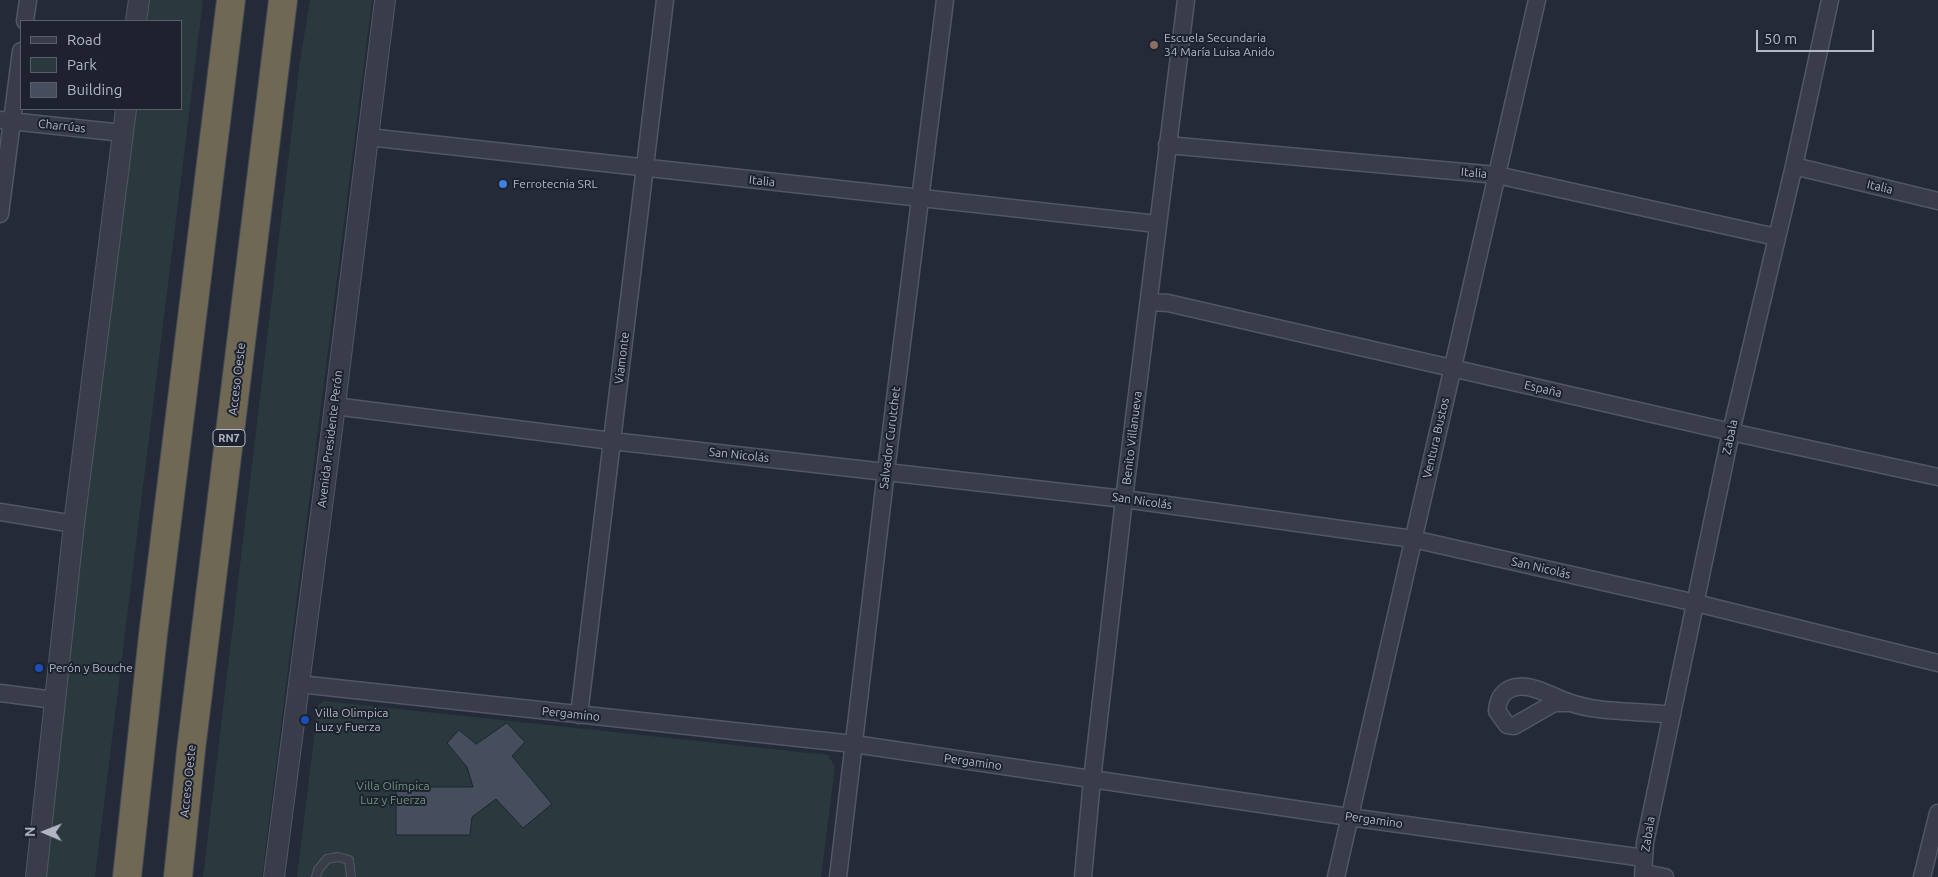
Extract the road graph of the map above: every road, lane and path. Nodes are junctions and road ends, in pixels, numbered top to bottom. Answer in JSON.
{"nodes":[{"id":1,"x":28,"y":0,"type":"edge"},
{"id":2,"x":139,"y":0,"type":"edge"},
{"id":3,"x":231,"y":0,"type":"edge"},
{"id":4,"x":283,"y":0,"type":"edge"},
{"id":5,"x":385,"y":0,"type":"edge"},
{"id":6,"x":665,"y":0,"type":"edge"},
{"id":7,"x":945,"y":0,"type":"edge"},
{"id":8,"x":1186,"y":0,"type":"edge"},
{"id":9,"x":1537,"y":0,"type":"edge"},
{"id":10,"x":1830,"y":0,"type":"edge"},
{"id":11,"x":25,"y":20,"type":"edge"},
{"id":12,"x":136,"y":20,"type":"edge"},
{"id":13,"x":20,"y":56,"type":"edge"},
{"id":14,"x":126,"y":110,"type":"edge"},
{"id":15,"x":6,"y":121,"type":"edge"},
{"id":16,"x":123,"y":133,"type":"junction"},
{"id":17,"x":368,"y":137,"type":"junction"},
{"id":18,"x":1167,"y":145,"type":"junction"},
{"id":19,"x":1794,"y":166,"type":"junction"},
{"id":20,"x":644,"y":168,"type":"junction"},
{"id":21,"x":1497,"y":175,"type":"junction"},
{"id":22,"x":920,"y":198,"type":"junction"},
{"id":23,"x":1938,"y":201,"type":"edge"},
{"id":24,"x":0,"y":214,"type":"edge"},
{"id":25,"x":1157,"y":224,"type":"junction"},
{"id":26,"x":1776,"y":237,"type":"junction"},
{"id":27,"x":1149,"y":302,"type":"junction"},
{"id":28,"x":1452,"y":368,"type":"junction"},
{"id":29,"x":334,"y":406,"type":"junction"},
{"id":30,"x":1731,"y":432,"type":"junction"},
{"id":31,"x":612,"y":441,"type":"junction"},
{"id":32,"x":886,"y":471,"type":"junction"},
{"id":33,"x":1938,"y":478,"type":"edge"},
{"id":34,"x":1124,"y":499,"type":"junction"},
{"id":35,"x":0,"y":512,"type":"edge"},
{"id":36,"x":74,"y":524,"type":"junction"},
{"id":37,"x":1413,"y":539,"type":"junction"},
{"id":38,"x":1696,"y":602,"type":"junction"},
{"id":39,"x":1938,"y":663,"type":"edge"},
{"id":40,"x":300,"y":684,"type":"junction"},
{"id":41,"x":0,"y":693,"type":"edge"},
{"id":42,"x":54,"y":700,"type":"junction"},
{"id":43,"x":1569,"y":703,"type":"dead end"},
{"id":44,"x":579,"y":715,"type":"junction"},
{"id":45,"x":1672,"y":715,"type":"junction"},
{"id":46,"x":854,"y":744,"type":"junction"},
{"id":47,"x":1092,"y":780,"type":"junction"},
{"id":48,"x":1938,"y":813,"type":"edge"},
{"id":49,"x":1349,"y":817,"type":"junction"},
{"id":50,"x":1644,"y":869,"type":"edge"},
{"id":51,"x":36,"y":877,"type":"edge"},
{"id":52,"x":127,"y":877,"type":"edge"},
{"id":53,"x":178,"y":877,"type":"edge"},
{"id":54,"x":274,"y":877,"type":"edge"},
{"id":55,"x":316,"y":877,"type":"edge"},
{"id":56,"x":351,"y":877,"type":"edge"},
{"id":57,"x":838,"y":877,"type":"edge"},
{"id":58,"x":1083,"y":877,"type":"edge"},
{"id":59,"x":1336,"y":877,"type":"edge"},
{"id":60,"x":1665,"y":877,"type":"edge"},
{"id":61,"x":1922,"y":877,"type":"edge"}],
"edges":[{"from":1,"to":11,"type":"street"},
{"from":2,"to":12,"type":"street"},
{"from":3,"to":52,"type":"highway"},
{"from":4,"to":53,"type":"highway","name":"Acceso Oeste","number":"RN7"},
{"from":5,"to":17,"type":"street","name":"Avenida Presidente Perón"},
{"from":6,"to":20,"type":"street","name":"Viamonte"},
{"from":7,"to":22,"type":"street","name":"Salvador Curutchet"},
{"from":8,"to":18,"type":"street","name":"Benito Villanueva"},
{"from":9,"to":21,"type":"street","name":"Ventura Bustos"},
{"from":10,"to":19,"type":"street","name":"Zabala"},
{"from":13,"to":15,"type":"street"},
{"from":14,"to":16,"type":"street"},
{"from":15,"to":16,"type":"street","name":"Charrúas"},
{"from":15,"to":24,"type":"street"},
{"from":16,"to":36,"type":"street"},
{"from":17,"to":20,"type":"street","name":"Italia"},
{"from":17,"to":29,"type":"street","name":"Avenida Presidente Perón"},
{"from":18,"to":21,"type":"street","name":"Italia"},
{"from":18,"to":25,"type":"street","name":"Benito Villanueva"},
{"from":19,"to":23,"type":"street","name":"Italia"},
{"from":19,"to":26,"type":"street","name":"Zabala"},
{"from":20,"to":22,"type":"street","name":"Italia"},
{"from":20,"to":31,"type":"street","name":"Viamonte"},
{"from":21,"to":26,"type":"street","name":"Italia"},
{"from":21,"to":28,"type":"street","name":"Ventura Bustos"},
{"from":22,"to":25,"type":"street","name":"Italia"},
{"from":22,"to":32,"type":"street","name":"Salvador Curutchet"},
{"from":25,"to":27,"type":"street","name":"Benito Villanueva"},
{"from":26,"to":30,"type":"street","name":"Zabala"},
{"from":27,"to":28,"type":"street","name":"España"},
{"from":27,"to":34,"type":"street","name":"Benito Villanueva"},
{"from":28,"to":30,"type":"street","name":"España"},
{"from":28,"to":37,"type":"street","name":"Ventura Bustos"},
{"from":29,"to":31,"type":"street","name":"San Nicolás"},
{"from":29,"to":40,"type":"street","name":"Avenida Presidente Perón"},
{"from":30,"to":33,"type":"street","name":"España"},
{"from":30,"to":38,"type":"street","name":"Zabala"},
{"from":31,"to":32,"type":"street","name":"San Nicolás"},
{"from":31,"to":44,"type":"street","name":"Viamonte"},
{"from":32,"to":34,"type":"street","name":"San Nicolás"},
{"from":32,"to":46,"type":"street","name":"Salvador Curutchet"},
{"from":34,"to":37,"type":"street","name":"San Nicolás"},
{"from":34,"to":47,"type":"street","name":"Benito Villanueva"},
{"from":35,"to":36,"type":"street"},
{"from":36,"to":42,"type":"street"},
{"from":37,"to":38,"type":"street","name":"San Nicolás"},
{"from":37,"to":49,"type":"street","name":"Ventura Bustos"},
{"from":38,"to":39,"type":"street","name":"San Nicolás"},
{"from":38,"to":45,"type":"street","name":"Zabala"},
{"from":40,"to":44,"type":"street","name":"Pergamino"},
{"from":40,"to":54,"type":"street","name":"Avenida Presidente Perón"},
{"from":41,"to":42,"type":"street"},
{"from":42,"to":51,"type":"street"},
{"from":43,"to":45,"type":"street"},
{"from":44,"to":46,"type":"street","name":"Pergamino"},
{"from":45,"to":50,"type":"street","name":"Zabala"},
{"from":46,"to":47,"type":"street","name":"Pergamino"},
{"from":46,"to":57,"type":"street","name":"Salvador Curutchet"},
{"from":47,"to":49,"type":"street","name":"Pergamino"},
{"from":47,"to":58,"type":"street","name":"Benito Villanueva"},
{"from":48,"to":61,"type":"street"},
{"from":49,"to":50,"type":"street","name":"Pergamino"},
{"from":49,"to":59,"type":"street","name":"Ventura Bustos"},
{"from":50,"to":60,"type":"street","name":"Pergamino"},
{"from":55,"to":56,"type":"lane"}]}
